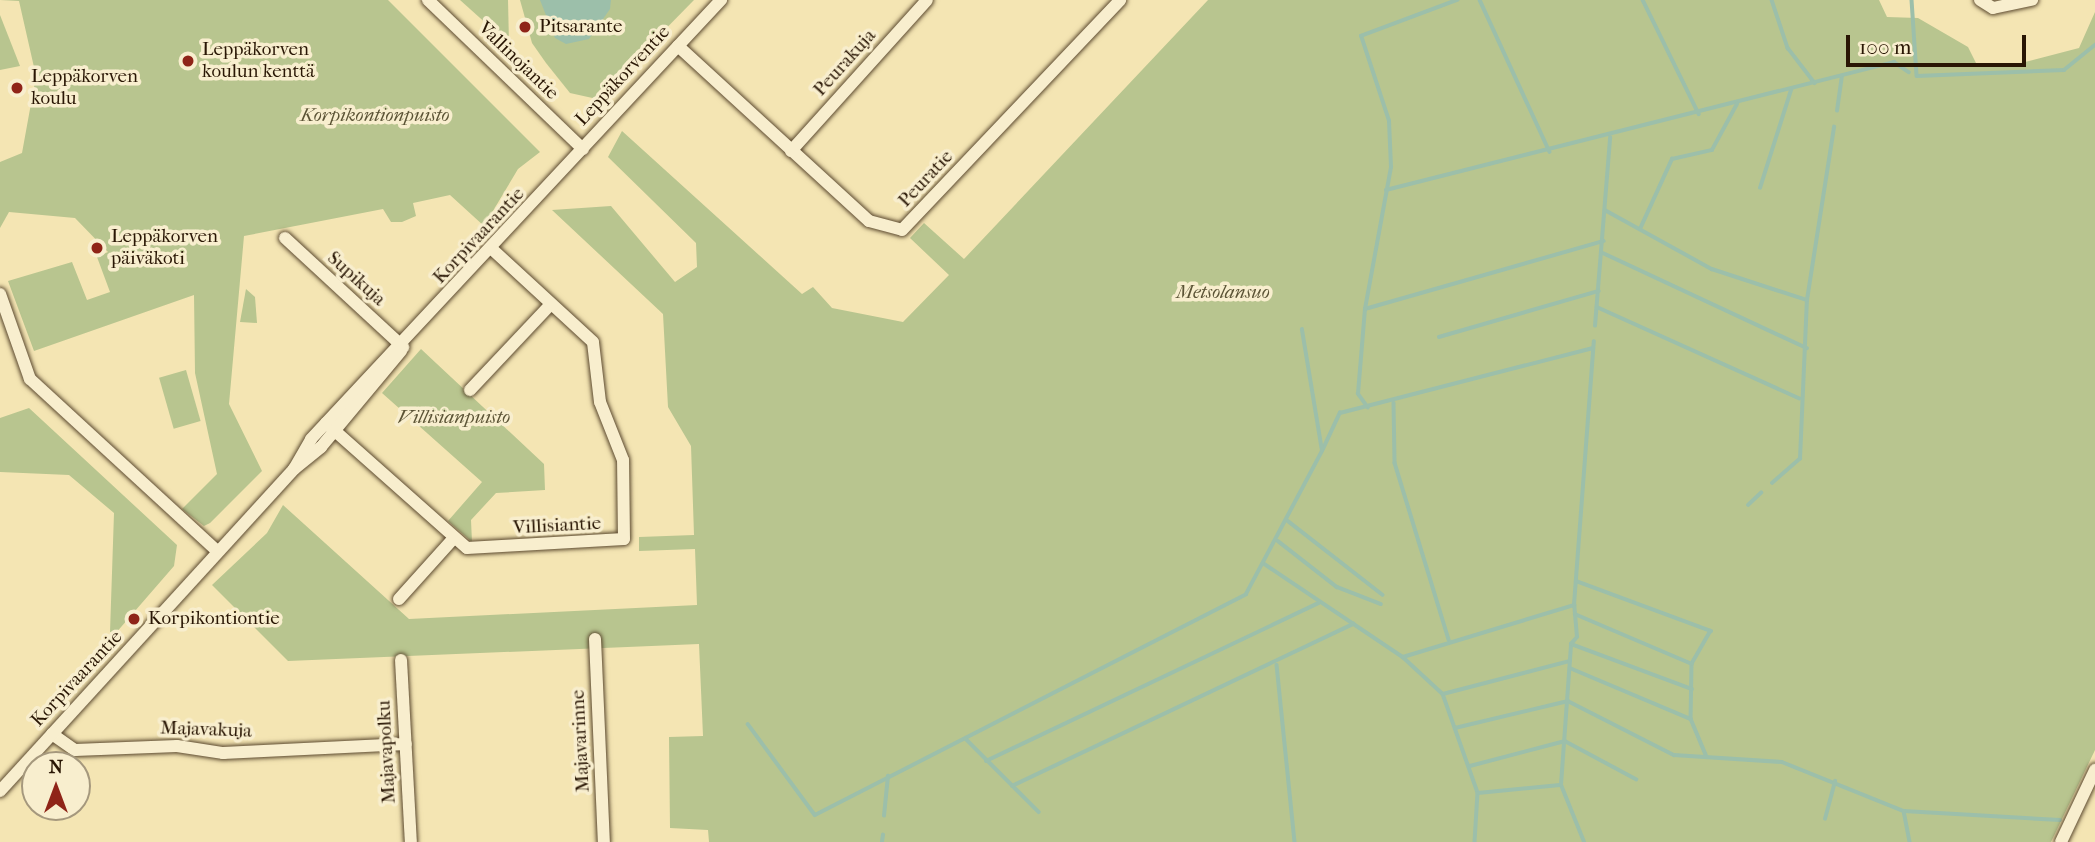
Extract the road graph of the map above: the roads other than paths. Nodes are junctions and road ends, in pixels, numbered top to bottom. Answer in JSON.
{"nodes":[{"id":1,"x":428,"y":0,"type":"edge"},
{"id":2,"x":721,"y":0,"type":"edge"},
{"id":3,"x":927,"y":0,"type":"edge"},
{"id":4,"x":1120,"y":0,"type":"edge"},
{"id":5,"x":1979,"y":0,"type":"edge"},
{"id":6,"x":2032,"y":0,"type":"edge"},
{"id":7,"x":678,"y":46,"type":"junction"},
{"id":8,"x":583,"y":149,"type":"junction"},
{"id":9,"x":791,"y":151,"type":"junction"},
{"id":10,"x":285,"y":238,"type":"dead end"},
{"id":11,"x":493,"y":250,"type":"junction"},
{"id":12,"x":0,"y":294,"type":"edge"},
{"id":13,"x":551,"y":304,"type":"junction"},
{"id":14,"x":403,"y":347,"type":"junction"},
{"id":15,"x":470,"y":390,"type":"dead end"},
{"id":16,"x":330,"y":427,"type":"junction"},
{"id":17,"x":454,"y":538,"type":"junction"},
{"id":18,"x":218,"y":552,"type":"junction"},
{"id":19,"x":399,"y":599,"type":"dead end"},
{"id":20,"x":595,"y":639,"type":"dead end"},
{"id":21,"x":401,"y":660,"type":"dead end"},
{"id":22,"x":52,"y":734,"type":"junction"},
{"id":23,"x":406,"y":744,"type":"junction"},
{"id":24,"x":2095,"y":770,"type":"edge"},
{"id":25,"x":0,"y":791,"type":"edge"},
{"id":26,"x":411,"y":842,"type":"edge"},
{"id":27,"x":604,"y":842,"type":"edge"},
{"id":28,"x":2061,"y":842,"type":"edge"}],
"edges":[{"from":1,"to":8,"type":"street","name":"Vallinojantie"},
{"from":2,"to":7,"type":"street","name":"Leppäkorventie"},
{"from":3,"to":9,"type":"street","name":"Peurakuja"},
{"from":4,"to":9,"type":"street","name":"Peuratie"},
{"from":5,"to":6,"type":"street"},
{"from":7,"to":8,"type":"street","name":"Leppäkorventie"},
{"from":7,"to":9,"type":"street","name":"Peuratie"},
{"from":8,"to":11,"type":"street","name":"Korpivaarantie"},
{"from":10,"to":14,"type":"street","name":"Supikuja"},
{"from":11,"to":13,"type":"street","name":"Villisiantie"},
{"from":11,"to":14,"type":"street","name":"Korpivaarantie"},
{"from":12,"to":18,"type":"street"},
{"from":13,"to":15,"type":"street"},
{"from":13,"to":17,"type":"street","name":"Villisiantie"},
{"from":14,"to":16,"type":"street","name":"Korpivaarantie"},
{"from":16,"to":17,"type":"street","name":"Villisiantie"},
{"from":16,"to":18,"type":"street","name":"Korpivaarantie"},
{"from":17,"to":19,"type":"street"},
{"from":18,"to":22,"type":"street","name":"Korpivaarantie"},
{"from":20,"to":27,"type":"street","name":"Majavarinne"},
{"from":21,"to":23,"type":"street","name":"Majavapolku"},
{"from":22,"to":23,"type":"street","name":"Majavakuja"},
{"from":22,"to":25,"type":"street","name":"Korpivaarantie"},
{"from":23,"to":26,"type":"street","name":"Majavapolku"},
{"from":24,"to":28,"type":"street"}]}
